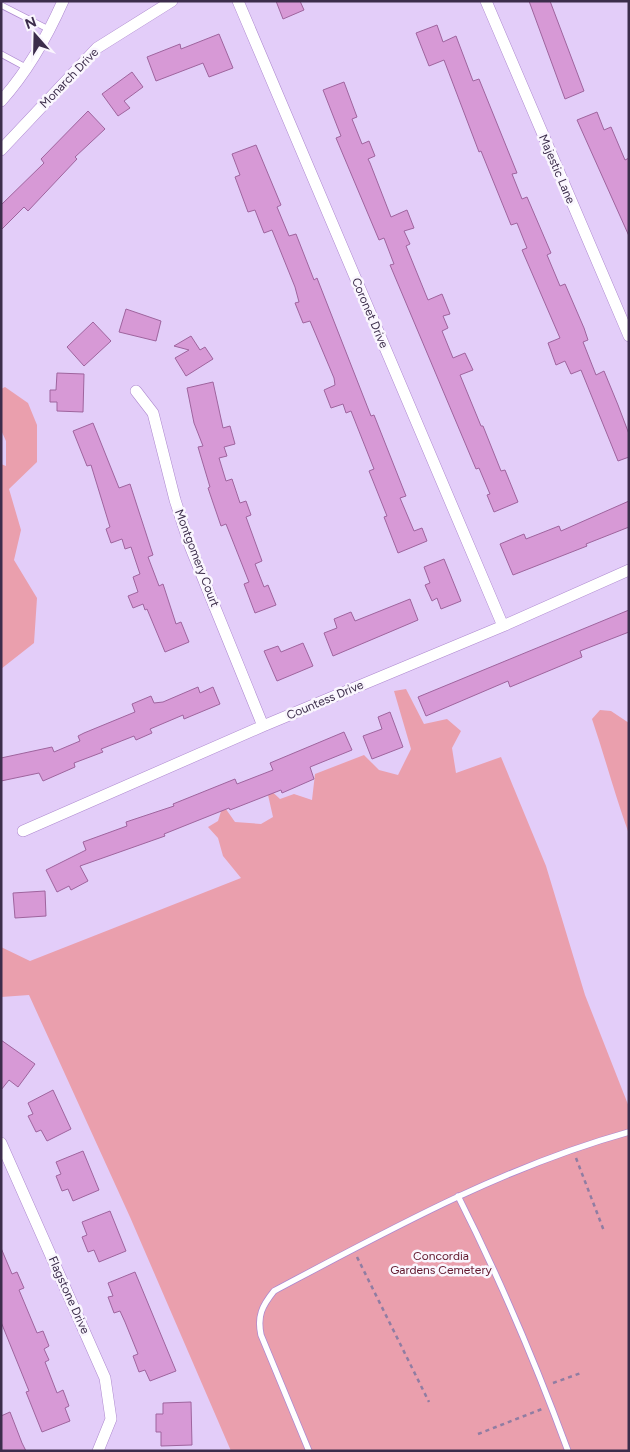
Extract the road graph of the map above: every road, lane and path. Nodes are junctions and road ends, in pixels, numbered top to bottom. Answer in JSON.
{"nodes":[{"id":1,"x":63,"y":1,"type":"edge"},
{"id":2,"x":172,"y":1,"type":"edge"},
{"id":3,"x":238,"y":1,"type":"edge"},
{"id":4,"x":486,"y":1,"type":"edge"},
{"id":5,"x":1,"y":5,"type":"edge"},
{"id":6,"x":50,"y":30,"type":"junction"},
{"id":7,"x":1,"y":54,"type":"edge"},
{"id":8,"x":26,"y":68,"type":"junction"},
{"id":9,"x":1,"y":101,"type":"edge"},
{"id":10,"x":1,"y":150,"type":"edge"},
{"id":11,"x":629,"y":336,"type":"edge"},
{"id":12,"x":136,"y":391,"type":"dead end"},
{"id":13,"x":629,"y":570,"type":"edge"},
{"id":14,"x":503,"y":626,"type":"junction"},
{"id":15,"x":263,"y":726,"type":"junction"},
{"id":16,"x":23,"y":831,"type":"dead end"},
{"id":17,"x":629,"y":1132,"type":"edge"},
{"id":18,"x":1,"y":1143,"type":"edge"},
{"id":19,"x":573,"y":1150,"type":"junction"},
{"id":20,"x":458,"y":1196,"type":"junction"},
{"id":21,"x":604,"y":1231,"type":"dead end"},
{"id":22,"x":353,"y":1249,"type":"junction"},
{"id":23,"x":581,"y":1373,"type":"dead end"},
{"id":24,"x":545,"y":1387,"type":"junction"},
{"id":25,"x":429,"y":1402,"type":"dead end"},
{"id":26,"x":552,"y":1406,"type":"junction"},
{"id":27,"x":478,"y":1434,"type":"dead end"},
{"id":28,"x":98,"y":1451,"type":"edge"},
{"id":29,"x":309,"y":1451,"type":"edge"},
{"id":30,"x":568,"y":1451,"type":"edge"}],
"edges":[{"from":1,"to":6,"type":"street"},
{"from":2,"to":10,"type":"street","name":"Monarch Drive"},
{"from":3,"to":14,"type":"street","name":"Coronet Drive"},
{"from":4,"to":11,"type":"street","name":"Majestic Lane"},
{"from":5,"to":6,"type":"lane"},
{"from":6,"to":8,"type":"street"},
{"from":7,"to":8,"type":"lane"},
{"from":8,"to":9,"type":"street"},
{"from":12,"to":15,"type":"street","name":"Montgomery Court"},
{"from":13,"to":14,"type":"street","name":"Countess Drive"},
{"from":14,"to":15,"type":"street","name":"Countess Drive"},
{"from":15,"to":16,"type":"street","name":"Countess Drive"},
{"from":17,"to":19,"type":"lane"},
{"from":18,"to":28,"type":"street","name":"Flagstone Drive"},
{"from":19,"to":20,"type":"lane"},
{"from":19,"to":21,"type":"path"},
{"from":20,"to":22,"type":"lane"},
{"from":20,"to":24,"type":"lane"},
{"from":22,"to":25,"type":"path"},
{"from":22,"to":29,"type":"lane"},
{"from":23,"to":24,"type":"path"},
{"from":24,"to":26,"type":"lane"},
{"from":26,"to":27,"type":"path"},
{"from":26,"to":30,"type":"lane"}]}
